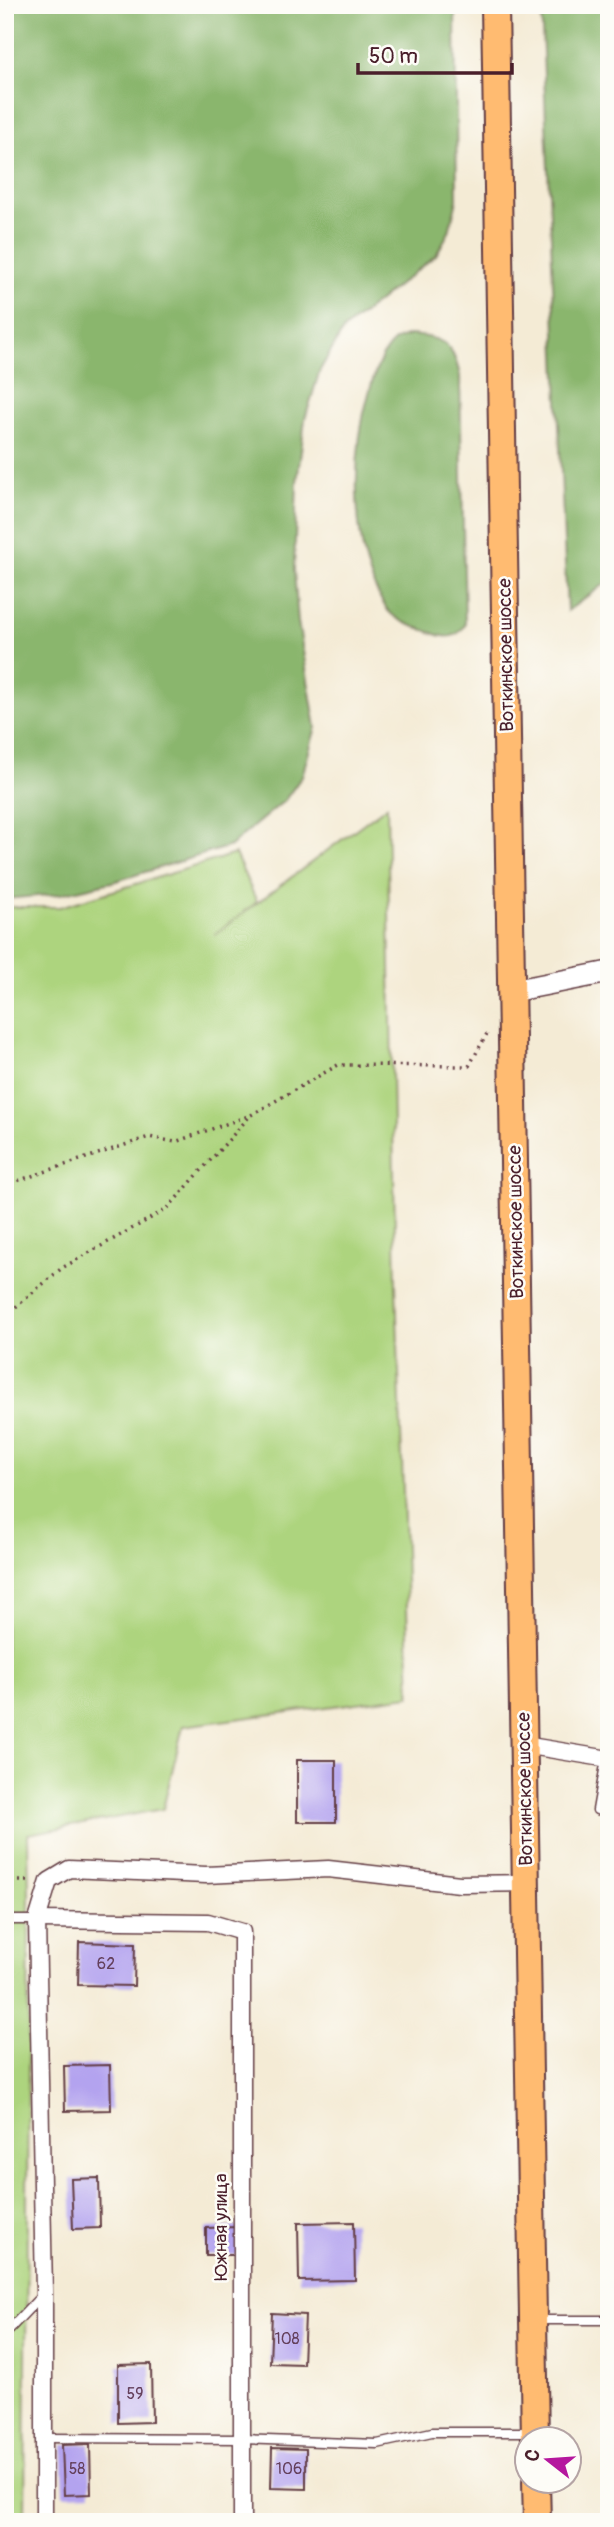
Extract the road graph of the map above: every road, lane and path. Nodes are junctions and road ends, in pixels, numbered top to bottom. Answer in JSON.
{"nodes":[{"id":1,"x":495,"y":5,"type":"edge"},
{"id":2,"x":609,"y":972,"type":"edge"},
{"id":3,"x":512,"y":991,"type":"junction"},
{"id":4,"x":494,"y":1023,"type":"dead end"},
{"id":5,"x":250,"y":1115,"type":"junction"},
{"id":6,"x":5,"y":1185,"type":"edge"},
{"id":7,"x":5,"y":1316,"type":"edge"},
{"id":8,"x":524,"y":1745,"type":"junction"},
{"id":9,"x":607,"y":1759,"type":"edge"},
{"id":10,"x":609,"y":1812,"type":"edge"},
{"id":11,"x":5,"y":1881,"type":"edge"},
{"id":12,"x":49,"y":1881,"type":"junction"},
{"id":13,"x":527,"y":1883,"type":"junction"},
{"id":14,"x":5,"y":1920,"type":"edge"},
{"id":15,"x":37,"y":1920,"type":"junction"},
{"id":16,"x":44,"y":2292,"type":"junction"},
{"id":17,"x":533,"y":2320,"type":"junction"},
{"id":18,"x":609,"y":2320,"type":"edge"},
{"id":19,"x":5,"y":2334,"type":"edge"},
{"id":20,"x":535,"y":2426,"type":"edge"},
{"id":21,"x":512,"y":2435,"type":"edge"},
{"id":22,"x":45,"y":2438,"type":"junction"},
{"id":23,"x":242,"y":2439,"type":"junction"},
{"id":24,"x":536,"y":2496,"type":"edge"},
{"id":25,"x":44,"y":2522,"type":"edge"},
{"id":26,"x":242,"y":2522,"type":"edge"},
{"id":27,"x":537,"y":2522,"type":"edge"}],
"edges":[{"from":1,"to":3,"type":"main road","name":"Воткинское шоссе"},
{"from":2,"to":3,"type":"street"},
{"from":3,"to":8,"type":"main road","name":"Воткинское шоссе"},
{"from":4,"to":5,"type":"path"},
{"from":5,"to":6,"type":"path"},
{"from":5,"to":7,"type":"path"},
{"from":8,"to":9,"type":"street"},
{"from":8,"to":13,"type":"main road","name":"Воткинское шоссе"},
{"from":9,"to":10,"type":"lane"},
{"from":11,"to":12,"type":"path"},
{"from":12,"to":13,"type":"street"},
{"from":12,"to":15,"type":"street"},
{"from":13,"to":17,"type":"main road","name":"Воткинское шоссе"},
{"from":14,"to":15,"type":"lane"},
{"from":15,"to":16,"type":"street"},
{"from":15,"to":23,"type":"street","name":"Южная улица"},
{"from":16,"to":19,"type":"lane"},
{"from":16,"to":22,"type":"street"},
{"from":17,"to":18,"type":"lane"},
{"from":17,"to":20,"type":"main road","name":"Воткинское шоссе"},
{"from":21,"to":23,"type":"lane"},
{"from":22,"to":23,"type":"lane"},
{"from":22,"to":25,"type":"street"},
{"from":23,"to":26,"type":"street","name":"Южная улица"},
{"from":24,"to":27,"type":"main road"}]}
